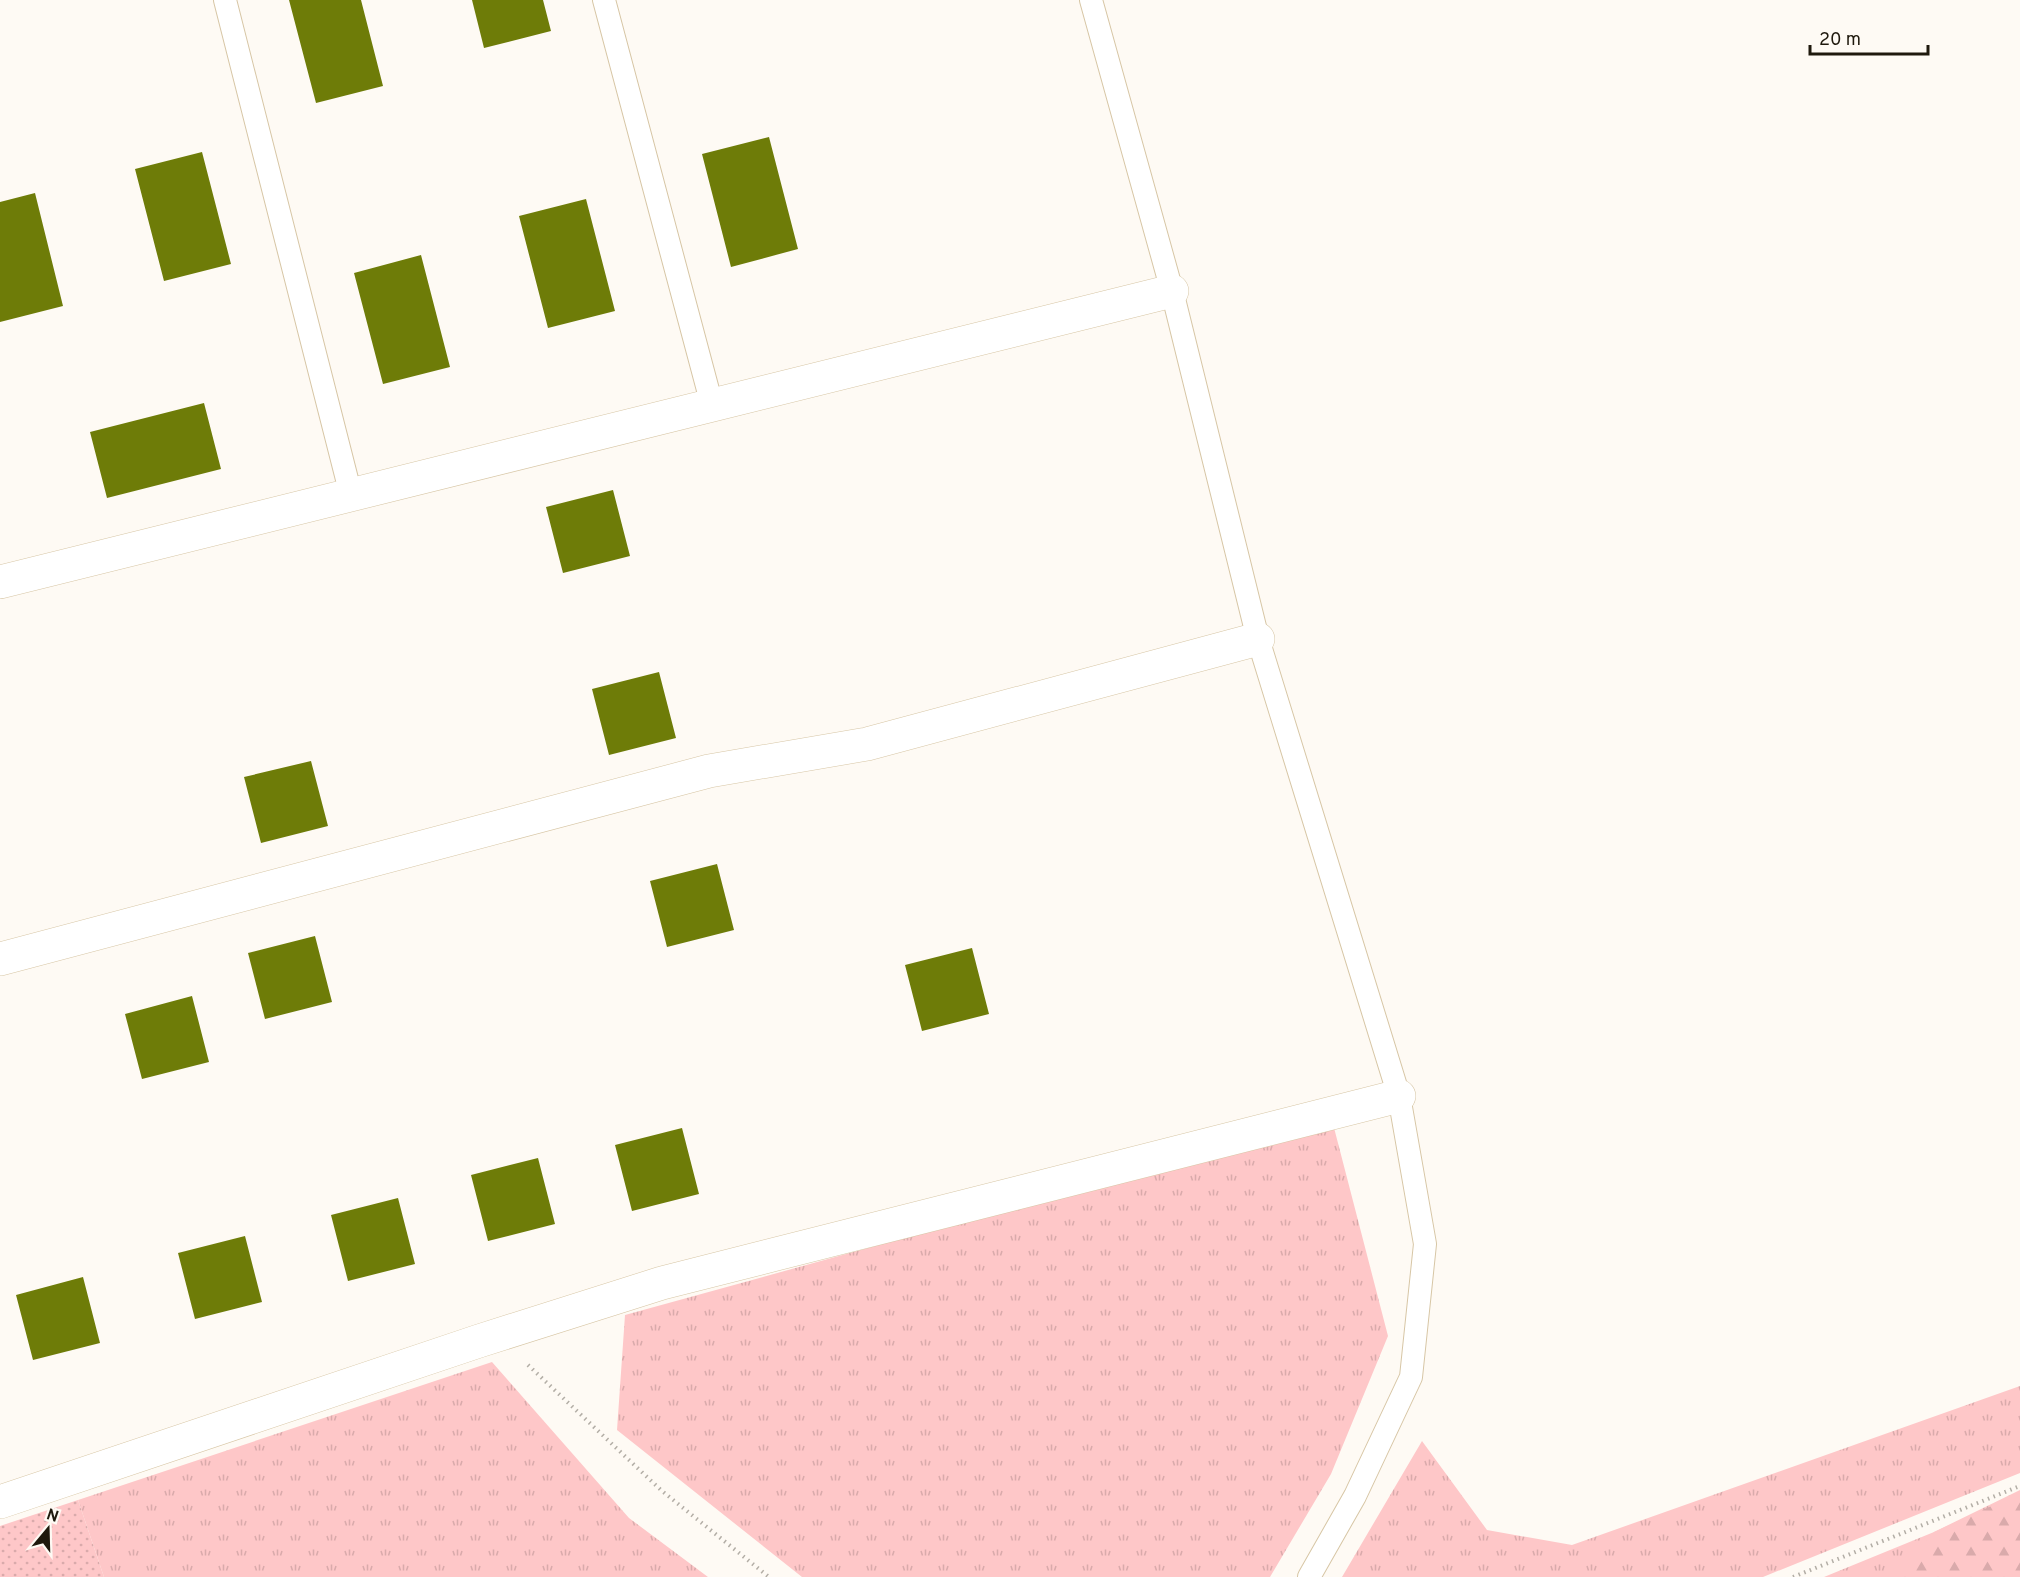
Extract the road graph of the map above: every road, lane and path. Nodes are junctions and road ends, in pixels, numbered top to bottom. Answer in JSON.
{"nodes":[{"id":1,"x":225,"y":0,"type":"edge"},
{"id":2,"x":604,"y":0,"type":"edge"},
{"id":3,"x":1091,"y":0,"type":"edge"},
{"id":4,"x":1172,"y":291,"type":"junction"},
{"id":5,"x":712,"y":405,"type":"junction"},
{"id":6,"x":351,"y":495,"type":"junction"},
{"id":7,"x":0,"y":582,"type":"edge"},
{"id":8,"x":1258,"y":639,"type":"junction"},
{"id":9,"x":0,"y":959,"type":"edge"},
{"id":10,"x":1400,"y":1096,"type":"junction"},
{"id":11,"x":496,"y":1335,"type":"junction"},
{"id":12,"x":2020,"y":1486,"type":"edge"},
{"id":13,"x":0,"y":1502,"type":"edge"},
{"id":14,"x":769,"y":1577,"type":"edge"},
{"id":15,"x":1309,"y":1577,"type":"edge"},
{"id":16,"x":1793,"y":1577,"type":"edge"}],
"edges":[{"from":1,"to":6,"type":"lane"},
{"from":2,"to":5,"type":"lane"},
{"from":3,"to":4,"type":"lane"},
{"from":4,"to":5,"type":"street"},
{"from":4,"to":8,"type":"lane"},
{"from":5,"to":6,"type":"street"},
{"from":6,"to":7,"type":"street"},
{"from":8,"to":9,"type":"street"},
{"from":8,"to":10,"type":"lane"},
{"from":10,"to":11,"type":"street"},
{"from":10,"to":15,"type":"lane"},
{"from":11,"to":13,"type":"street"},
{"from":11,"to":14,"type":"path"},
{"from":12,"to":16,"type":"path"}]}
